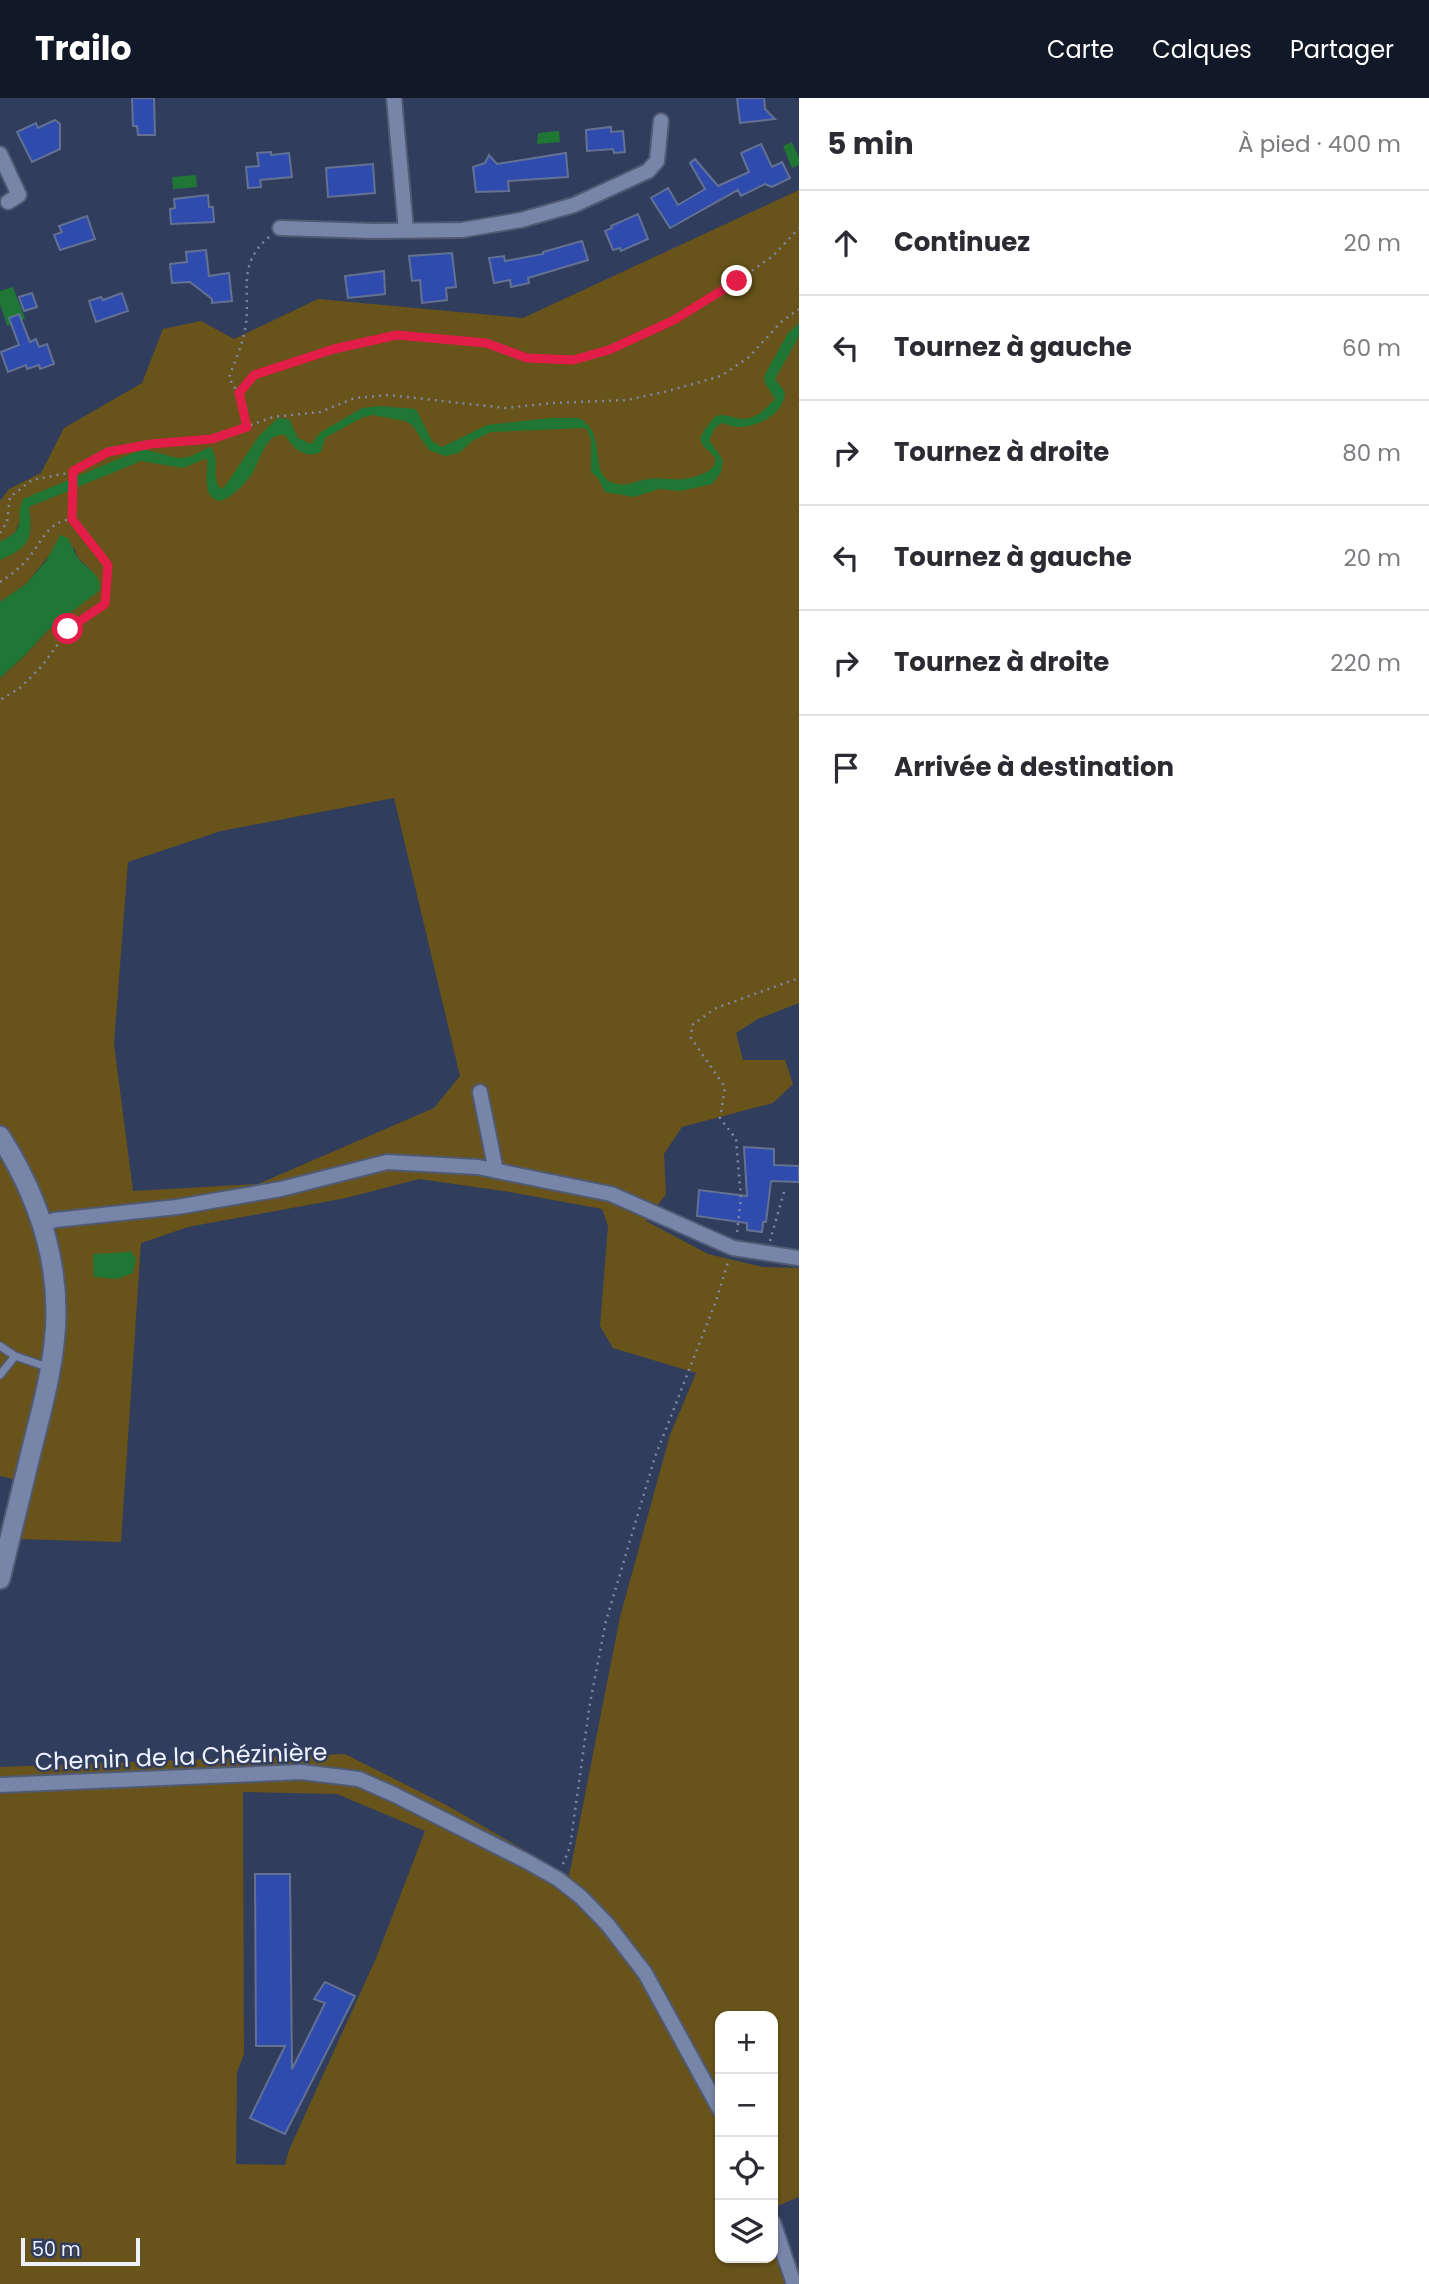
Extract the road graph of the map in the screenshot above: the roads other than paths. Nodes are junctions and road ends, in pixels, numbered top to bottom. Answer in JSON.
{"nodes":[{"id":1,"x":394,"y":98,"type":"edge"},
{"id":2,"x":661,"y":121,"type":"dead end"},
{"id":3,"x":0,"y":154,"type":"edge"},
{"id":4,"x":8,"y":202,"type":"dead end"},
{"id":5,"x":280,"y":228,"type":"road end"},
{"id":6,"x":406,"y":230,"type":"junction"},
{"id":7,"x":480,"y":1092,"type":"dead end"},
{"id":8,"x":0,"y":1136,"type":"edge"},
{"id":9,"x":496,"y":1171,"type":"junction"},
{"id":10,"x":43,"y":1224,"type":"junction"},
{"id":11,"x":799,"y":1258,"type":"edge"},
{"id":12,"x":0,"y":1346,"type":"edge"},
{"id":13,"x":15,"y":1356,"type":"junction"},
{"id":14,"x":50,"y":1368,"type":"junction"},
{"id":15,"x":0,"y":1375,"type":"edge"},
{"id":16,"x":0,"y":1579,"type":"edge"},
{"id":17,"x":0,"y":1785,"type":"edge"},
{"id":18,"x":715,"y":2101,"type":"edge"},
{"id":19,"x":778,"y":2237,"type":"edge"},
{"id":20,"x":794,"y":2284,"type":"edge"}],
"edges":[{"from":1,"to":6,"type":"street"},
{"from":2,"to":6,"type":"street"},
{"from":3,"to":4,"type":"street"},
{"from":5,"to":6,"type":"street"},
{"from":7,"to":9,"type":"street"},
{"from":8,"to":10,"type":"street"},
{"from":9,"to":10,"type":"street"},
{"from":9,"to":11,"type":"street"},
{"from":10,"to":14,"type":"street"},
{"from":12,"to":13,"type":"lane"},
{"from":13,"to":14,"type":"lane"},
{"from":13,"to":15,"type":"lane"},
{"from":14,"to":16,"type":"street"},
{"from":17,"to":18,"type":"street","name":"Chemin de la Chézinière"},
{"from":19,"to":20,"type":"street"}]}
